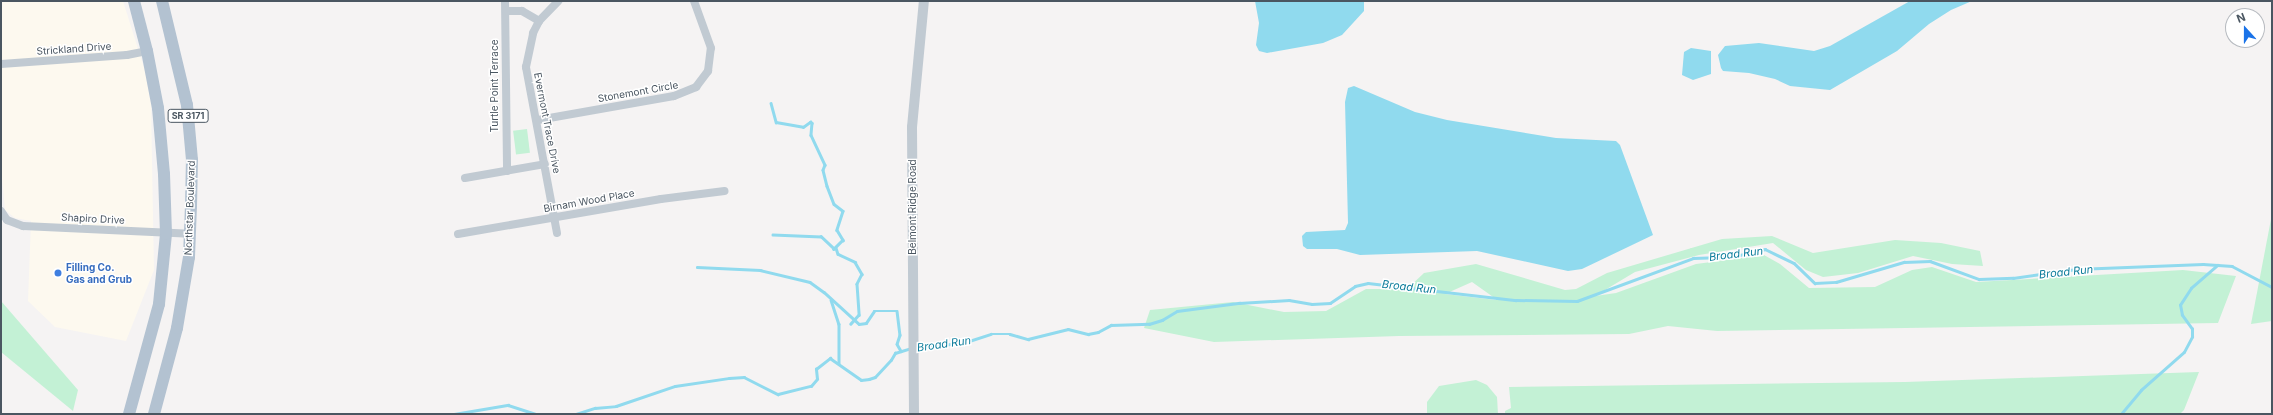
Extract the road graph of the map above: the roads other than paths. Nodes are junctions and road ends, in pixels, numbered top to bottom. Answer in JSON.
{"nodes":[{"id":1,"x":134,"y":1,"type":"edge"},
{"id":2,"x":162,"y":1,"type":"edge"},
{"id":3,"x":505,"y":1,"type":"edge"},
{"id":4,"x":558,"y":1,"type":"edge"},
{"id":5,"x":694,"y":1,"type":"edge"},
{"id":6,"x":924,"y":1,"type":"edge"},
{"id":7,"x":506,"y":12,"type":"junction"},
{"id":8,"x":539,"y":21,"type":"junction"},
{"id":9,"x":148,"y":51,"type":"junction"},
{"id":10,"x":1,"y":64,"type":"edge"},
{"id":11,"x":538,"y":120,"type":"junction"},
{"id":12,"x":545,"y":164,"type":"junction"},
{"id":13,"x":507,"y":171,"type":"junction"},
{"id":14,"x":465,"y":178,"type":"dead end"},
{"id":15,"x":724,"y":191,"type":"dead end"},
{"id":16,"x":1,"y":211,"type":"edge"},
{"id":17,"x":554,"y":217,"type":"junction"},
{"id":18,"x":557,"y":233,"type":"dead end"},
{"id":19,"x":166,"y":234,"type":"junction"},
{"id":20,"x":190,"y":234,"type":"junction"},
{"id":21,"x":458,"y":234,"type":"dead end"},
{"id":22,"x":129,"y":414,"type":"edge"},
{"id":23,"x":154,"y":414,"type":"edge"},
{"id":24,"x":914,"y":414,"type":"edge"}],
"edges":[{"from":1,"to":9,"type":"main road","number":"SR 3171"},
{"from":2,"to":20,"type":"main road","name":"Northstar Boulevard","number":"SR 3171"},
{"from":3,"to":7,"type":"street","name":"Turtle Point Terrace"},
{"from":4,"to":8,"type":"street","name":"Evermont Trace Drive"},
{"from":5,"to":11,"type":"street","name":"Stonemont Circle"},
{"from":6,"to":24,"type":"street","name":"Belmont Ridge Road"},
{"from":7,"to":8,"type":"street"},
{"from":7,"to":13,"type":"street","name":"Turtle Point Terrace"},
{"from":8,"to":11,"type":"street","name":"Evermont Trace Drive"},
{"from":9,"to":10,"type":"street","name":"Strickland Drive"},
{"from":9,"to":19,"type":"main road","number":"SR 3171"},
{"from":11,"to":12,"type":"street","name":"Evermont Trace Drive"},
{"from":12,"to":13,"type":"street"},
{"from":12,"to":17,"type":"street","name":"Evermont Trace Drive"},
{"from":13,"to":14,"type":"street"},
{"from":15,"to":17,"type":"street","name":"Birnam Wood Place"},
{"from":16,"to":19,"type":"street","name":"Shapiro Drive"},
{"from":17,"to":18,"type":"street","name":"Evermont Trace Drive"},
{"from":17,"to":21,"type":"street","name":"Birnam Wood Place"},
{"from":19,"to":20,"type":"street","name":"Shapiro Drive"},
{"from":19,"to":22,"type":"main road","number":"SR 3171"},
{"from":20,"to":23,"type":"main road","name":"Northstar Boulevard","number":"SR 3171"}]}
